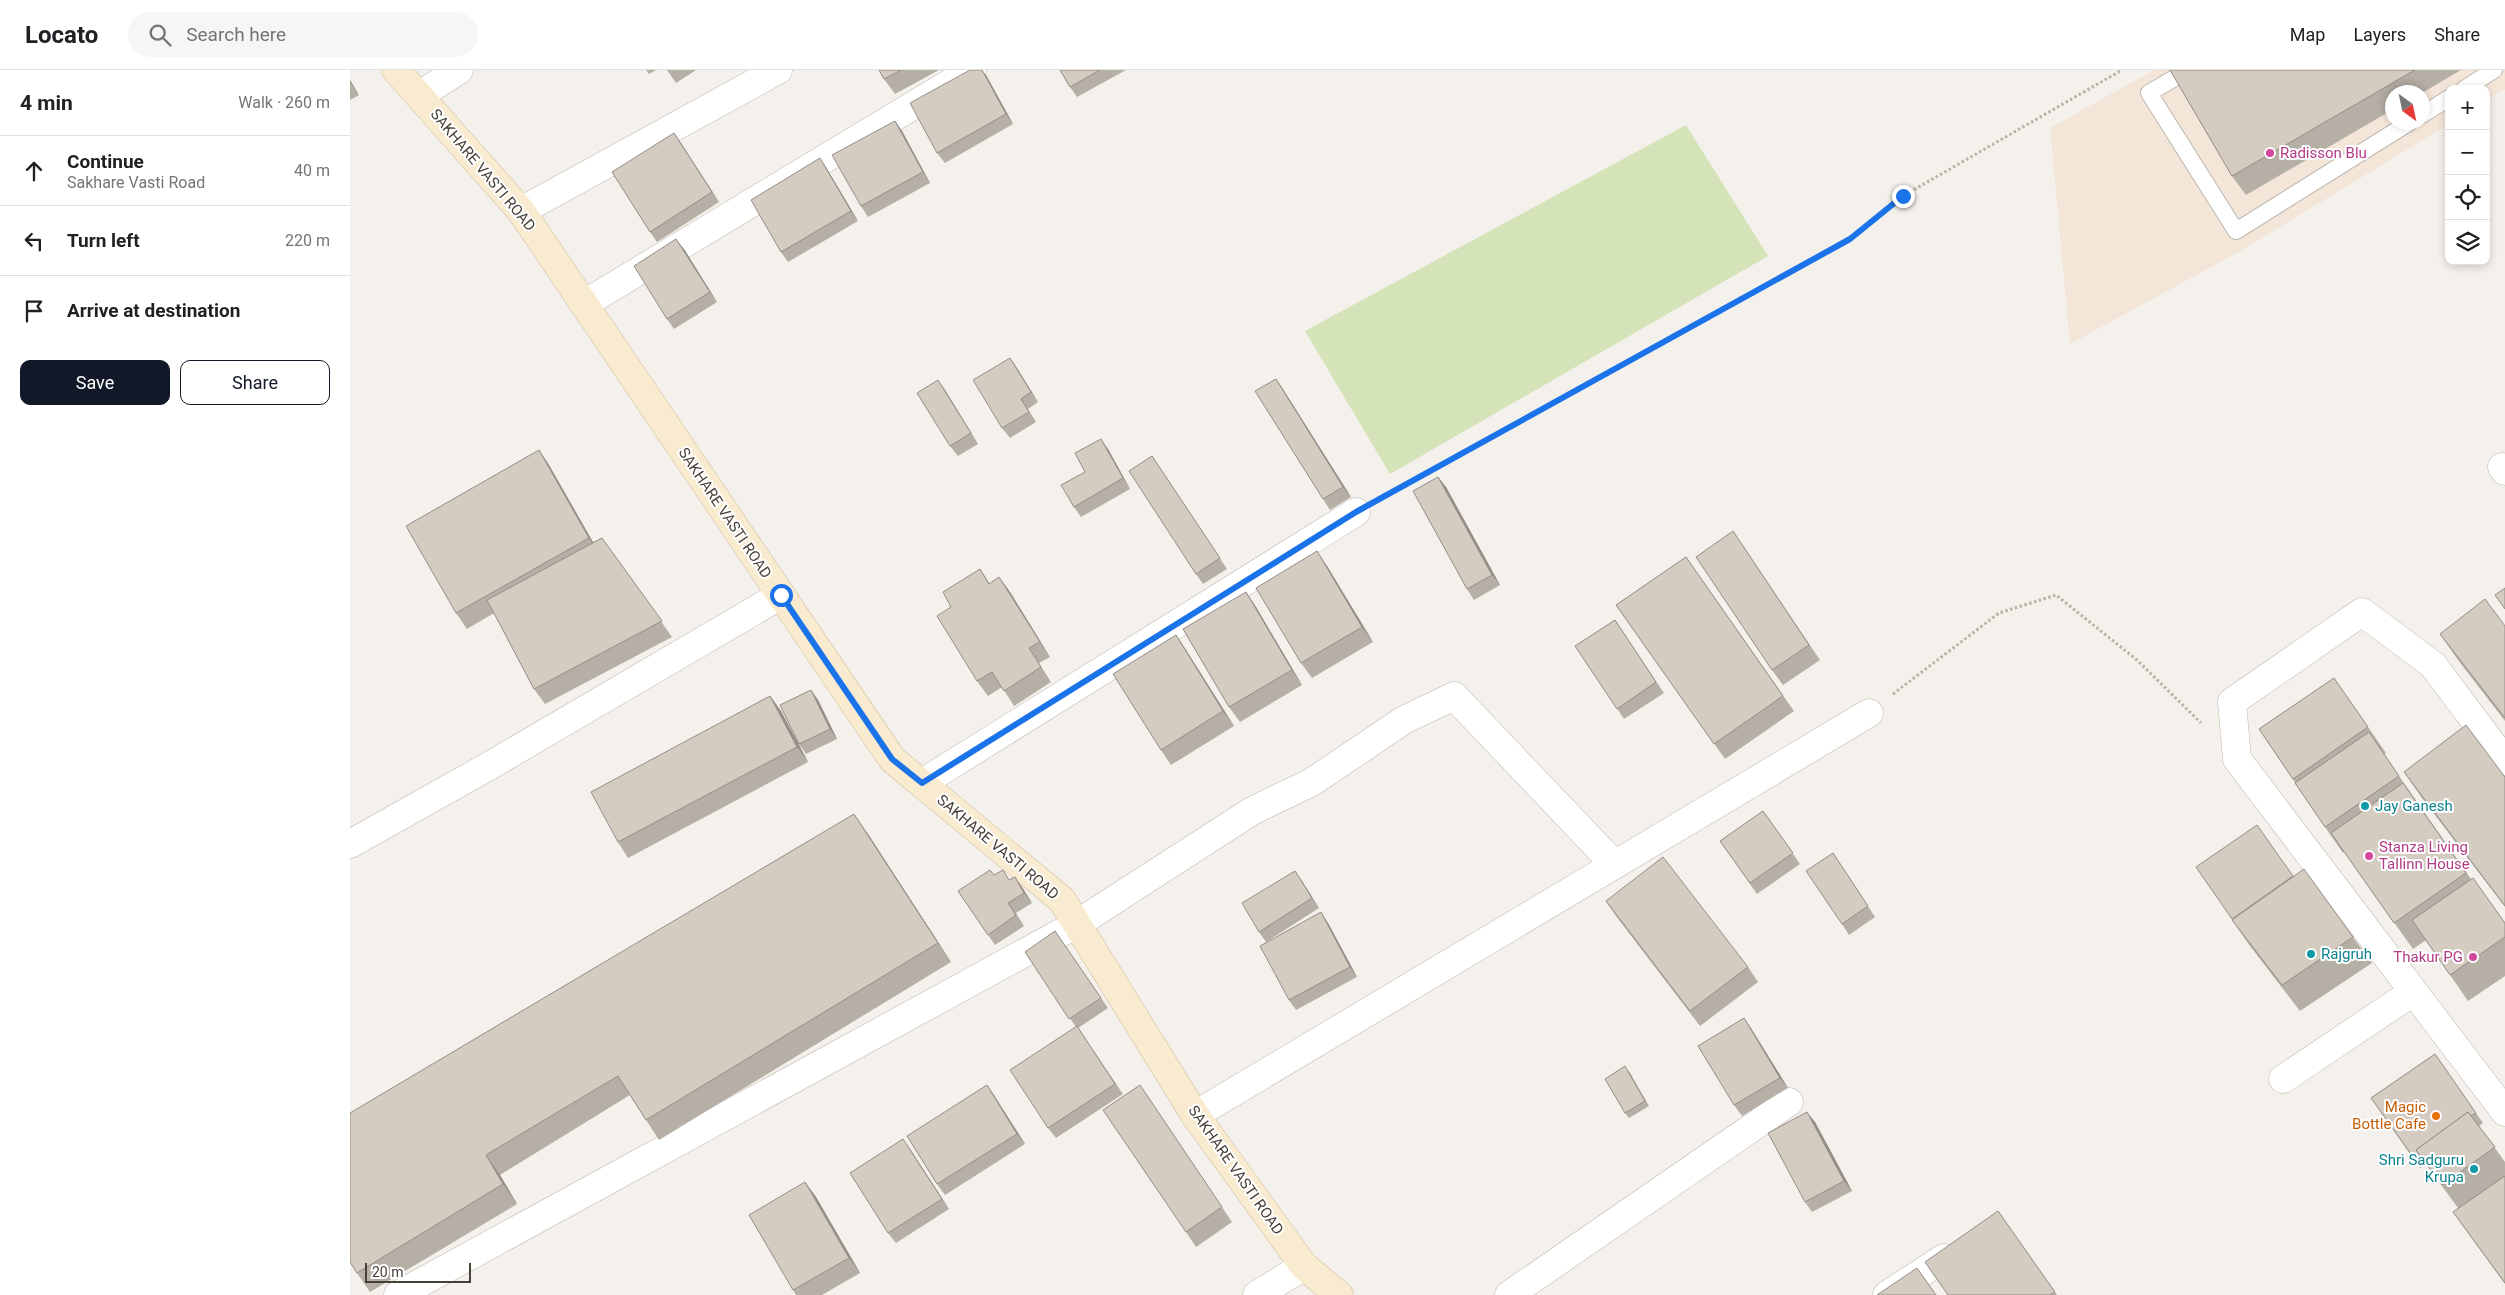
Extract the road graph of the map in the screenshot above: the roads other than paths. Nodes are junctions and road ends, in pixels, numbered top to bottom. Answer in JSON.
{"nodes":[{"id":1,"x":396,"y":70,"type":"edge"},
{"id":2,"x":459,"y":70,"type":"edge"},
{"id":3,"x":778,"y":70,"type":"edge"},
{"id":4,"x":972,"y":70,"type":"edge"},
{"id":5,"x":2188,"y":70,"type":"edge"},
{"id":6,"x":2494,"y":70,"type":"edge"},
{"id":7,"x":2470,"y":85,"type":"edge"},
{"id":8,"x":420,"y":95,"type":"junction"},
{"id":9,"x":2445,"y":101,"type":"edge"},
{"id":10,"x":2430,"y":110,"type":"edge"},
{"id":11,"x":2397,"y":130,"type":"edge"},
{"id":12,"x":521,"y":211,"type":"junction"},
{"id":13,"x":584,"y":304,"type":"junction"},
{"id":14,"x":1356,"y":512,"type":"road end"},
{"id":15,"x":781,"y":595,"type":"junction"},
{"id":16,"x":1869,"y":712,"type":"road end"},
{"id":17,"x":2505,"y":761,"type":"edge"},
{"id":18,"x":922,"y":783,"type":"junction"},
{"id":19,"x":350,"y":844,"type":"edge"},
{"id":20,"x":1614,"y":864,"type":"junction"},
{"id":21,"x":1077,"y":924,"type":"junction"},
{"id":22,"x":2413,"y":992,"type":"junction"},
{"id":23,"x":2283,"y":1078,"type":"dead end"},
{"id":24,"x":1789,"y":1102,"type":"dead end"},
{"id":25,"x":2505,"y":1112,"type":"edge"},
{"id":26,"x":1195,"y":1114,"type":"junction"},
{"id":27,"x":1944,"y":1258,"type":"edge"},
{"id":28,"x":1304,"y":1266,"type":"junction"},
{"id":29,"x":398,"y":1295,"type":"edge"},
{"id":30,"x":1257,"y":1295,"type":"edge"},
{"id":31,"x":1339,"y":1295,"type":"edge"},
{"id":32,"x":1509,"y":1295,"type":"edge"},
{"id":33,"x":1887,"y":1295,"type":"edge"}],
"edges":[{"from":1,"to":8,"type":"street","name":"SAKHARE VASTI ROAD"},
{"from":2,"to":8,"type":"street"},
{"from":3,"to":12,"type":"street"},
{"from":4,"to":13,"type":"street"},
{"from":5,"to":11,"type":"lane"},
{"from":6,"to":7,"type":"lane"},
{"from":8,"to":12,"type":"street","name":"SAKHARE VASTI ROAD"},
{"from":9,"to":10,"type":"lane"},
{"from":12,"to":13,"type":"street","name":"SAKHARE VASTI ROAD"},
{"from":13,"to":15,"type":"street","name":"SAKHARE VASTI ROAD"},
{"from":14,"to":18,"type":"street"},
{"from":15,"to":18,"type":"street","name":"SAKHARE VASTI ROAD"},
{"from":15,"to":19,"type":"street"},
{"from":16,"to":20,"type":"street"},
{"from":17,"to":22,"type":"street"},
{"from":18,"to":21,"type":"street","name":"SAKHARE VASTI ROAD"},
{"from":20,"to":21,"type":"street"},
{"from":20,"to":26,"type":"street"},
{"from":21,"to":26,"type":"street","name":"SAKHARE VASTI ROAD"},
{"from":21,"to":29,"type":"street"},
{"from":22,"to":23,"type":"street"},
{"from":22,"to":25,"type":"street"},
{"from":24,"to":32,"type":"street"},
{"from":26,"to":28,"type":"street","name":"SAKHARE VASTI ROAD"},
{"from":27,"to":33,"type":"street"},
{"from":28,"to":30,"type":"street"},
{"from":28,"to":31,"type":"street","name":"SAKHARE VASTI ROAD"}]}
